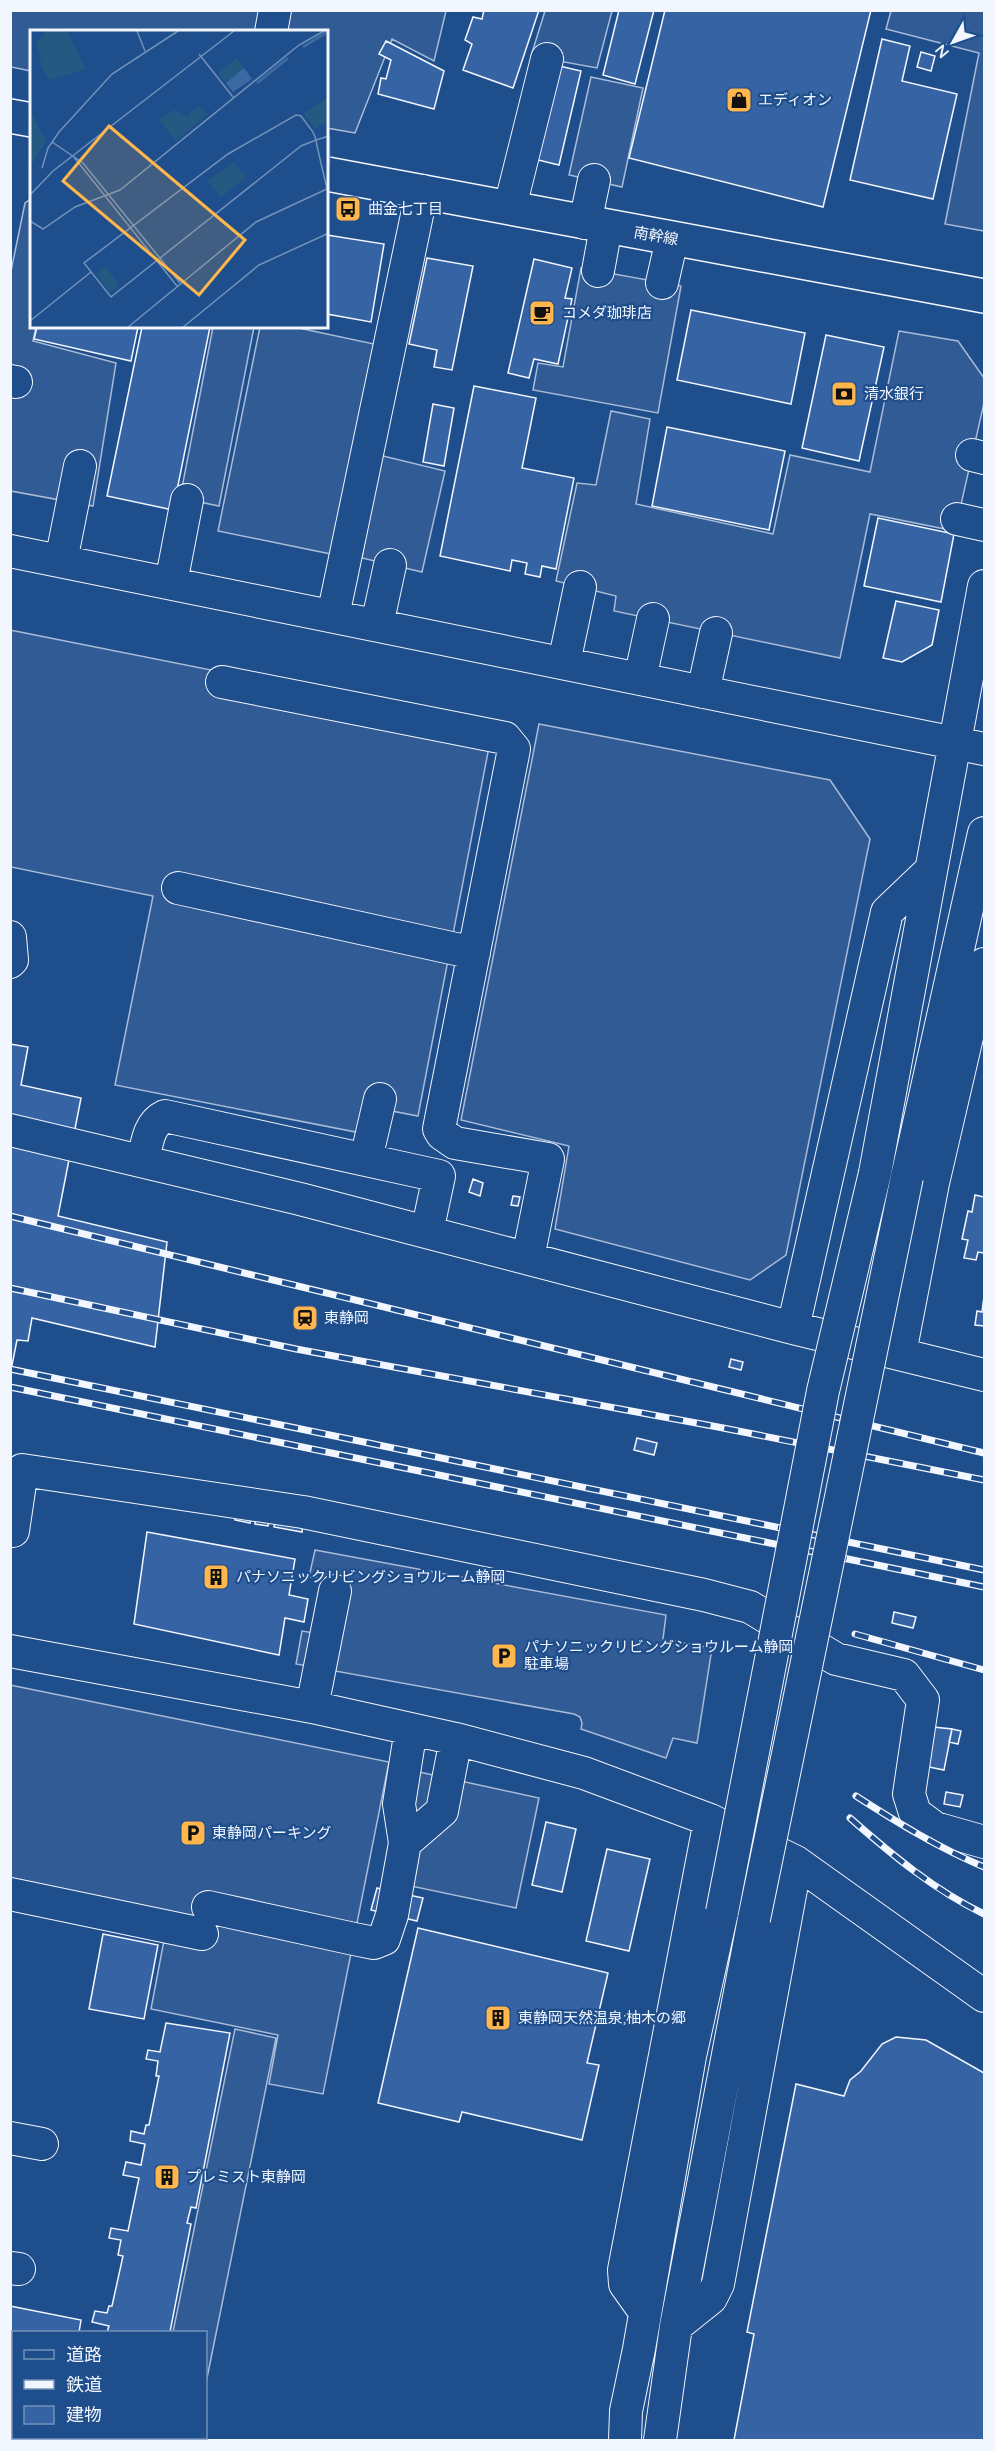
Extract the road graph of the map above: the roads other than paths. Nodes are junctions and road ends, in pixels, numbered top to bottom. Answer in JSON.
{"nodes":[{"id":1,"x":275,"y":10,"type":"edge"},
{"id":2,"x":271,"y":30,"type":"edge"},
{"id":3,"x":547,"y":59,"type":"dead end"},
{"id":4,"x":10,"y":116,"type":"edge"},
{"id":5,"x":30,"y":120,"type":"edge"},
{"id":6,"x":328,"y":174,"type":"edge"},
{"id":7,"x":594,"y":180,"type":"dead end"},
{"id":8,"x":422,"y":191,"type":"junction"},
{"id":9,"x":510,"y":207,"type":"junction"},
{"id":10,"x":595,"y":225,"type":"junction"},
{"id":11,"x":672,"y":239,"type":"junction"},
{"id":12,"x":598,"y":271,"type":"dead end"},
{"id":13,"x":662,"y":283,"type":"dead end"},
{"id":14,"x":984,"y":296,"type":"edge"},
{"id":15,"x":80,"y":466,"type":"dead end"},
{"id":16,"x":187,"y":500,"type":"dead end"},
{"id":17,"x":10,"y":551,"type":"edge"},
{"id":18,"x":61,"y":561,"type":"junction"},
{"id":19,"x":390,"y":565,"type":"dead end"},
{"id":20,"x":171,"y":583,"type":"junction"},
{"id":21,"x":984,"y":585,"type":"edge"},
{"id":22,"x":580,"y":587,"type":"dead end"},
{"id":23,"x":333,"y":616,"type":"junction"},
{"id":24,"x":653,"y":619,"type":"dead end"},
{"id":25,"x":376,"y":625,"type":"junction"},
{"id":26,"x":716,"y":633,"type":"dead end"},
{"id":27,"x":564,"y":663,"type":"junction"},
{"id":28,"x":640,"y":679,"type":"junction"},
{"id":29,"x":222,"y":682,"type":"dead end"},
{"id":30,"x":703,"y":692,"type":"junction"},
{"id":31,"x":970,"y":746,"type":"edge"},
{"id":32,"x":984,"y":833,"type":"edge"},
{"id":33,"x":932,"y":870,"type":"junction"},
{"id":34,"x":981,"y":884,"type":"edge"},
{"id":35,"x":178,"y":888,"type":"dead end"},
{"id":36,"x":10,"y":937,"type":"edge"},
{"id":37,"x":474,"y":953,"type":"junction"},
{"id":38,"x":10,"y":962,"type":"edge"},
{"id":39,"x":984,"y":964,"type":"edge"},
{"id":40,"x":380,"y":1099,"type":"dead end"},
{"id":41,"x":10,"y":1130,"type":"edge"},
{"id":42,"x":366,"y":1160,"type":"junction"},
{"id":43,"x":143,"y":1161,"type":"junction"},
{"id":44,"x":427,"y":1232,"type":"junction"},
{"id":45,"x":528,"y":1258,"type":"junction"},
{"id":46,"x":793,"y":1328,"type":"junction"},
{"id":47,"x":900,"y":1353,"type":"junction"},
{"id":48,"x":984,"y":1375,"type":"edge"},
{"id":49,"x":10,"y":1531,"type":"edge"},
{"id":50,"x":335,"y":1591,"type":"dead end"},
{"id":51,"x":10,"y":1651,"type":"edge"},
{"id":52,"x":312,"y":1707,"type":"junction"},
{"id":53,"x":411,"y":1729,"type":"junction"},
{"id":54,"x":456,"y":1739,"type":"junction"},
{"id":55,"x":710,"y":1820,"type":"junction"},
{"id":56,"x":984,"y":1842,"type":"edge"},
{"id":57,"x":405,"y":1843,"type":"junction"},
{"id":58,"x":796,"y":1862,"type":"junction"},
{"id":59,"x":10,"y":1894,"type":"edge"},
{"id":60,"x":984,"y":1996,"type":"edge"},
{"id":61,"x":10,"y":2138,"type":"edge"},
{"id":62,"x":42,"y":2144,"type":"dead end"},
{"id":63,"x":645,"y":2312,"type":"junction"},
{"id":64,"x":676,"y":2326,"type":"junction"},
{"id":65,"x":625,"y":2440,"type":"edge"},
{"id":66,"x":660,"y":2440,"type":"edge"}],
"edges":[{"from":1,"to":2,"type":"street"},
{"from":3,"to":9,"type":"street"},
{"from":4,"to":5,"type":"main road"},
{"from":6,"to":8,"type":"main road","name":"南幹線"},
{"from":7,"to":10,"type":"street"},
{"from":8,"to":9,"type":"main road","name":"南幹線"},
{"from":8,"to":23,"type":"street"},
{"from":9,"to":10,"type":"main road","name":"南幹線"},
{"from":10,"to":11,"type":"main road","name":"南幹線"},
{"from":10,"to":12,"type":"street"},
{"from":11,"to":13,"type":"street"},
{"from":11,"to":14,"type":"main road","name":"南幹線"},
{"from":15,"to":18,"type":"street"},
{"from":16,"to":20,"type":"street"},
{"from":17,"to":18,"type":"street"},
{"from":18,"to":20,"type":"street"},
{"from":19,"to":25,"type":"street"},
{"from":20,"to":23,"type":"street"},
{"from":21,"to":31,"type":"street"},
{"from":22,"to":27,"type":"street"},
{"from":23,"to":25,"type":"street"},
{"from":24,"to":28,"type":"street"},
{"from":25,"to":27,"type":"street"},
{"from":26,"to":30,"type":"street"},
{"from":27,"to":28,"type":"street"},
{"from":28,"to":30,"type":"street"},
{"from":29,"to":37,"type":"street"},
{"from":30,"to":31,"type":"street"},
{"from":31,"to":33,"type":"street"},
{"from":32,"to":34,"type":"street"},
{"from":33,"to":46,"type":"street"},
{"from":33,"to":63,"type":"street","bridge":true},
{"from":34,"to":64,"type":"street","bridge":true},
{"from":35,"to":37,"type":"street"},
{"from":36,"to":38,"type":"street"},
{"from":37,"to":45,"type":"street"},
{"from":39,"to":47,"type":"street"},
{"from":40,"to":42,"type":"street"},
{"from":41,"to":43,"type":"street"},
{"from":42,"to":43,"type":"street"},
{"from":42,"to":44,"type":"street"},
{"from":43,"to":44,"type":"street"},
{"from":44,"to":45,"type":"street"},
{"from":45,"to":46,"type":"street"},
{"from":46,"to":47,"type":"street"},
{"from":47,"to":48,"type":"street"},
{"from":49,"to":56,"type":"street"},
{"from":50,"to":52,"type":"street"},
{"from":51,"to":52,"type":"street"},
{"from":52,"to":53,"type":"street"},
{"from":53,"to":54,"type":"street"},
{"from":53,"to":57,"type":"street"},
{"from":54,"to":55,"type":"street"},
{"from":54,"to":57,"type":"street"},
{"from":55,"to":58,"type":"street"},
{"from":55,"to":63,"type":"street"},
{"from":57,"to":59,"type":"street"},
{"from":58,"to":60,"type":"street"},
{"from":58,"to":64,"type":"street"},
{"from":61,"to":62,"type":"street"},
{"from":63,"to":65,"type":"street"},
{"from":64,"to":66,"type":"street"}]}
